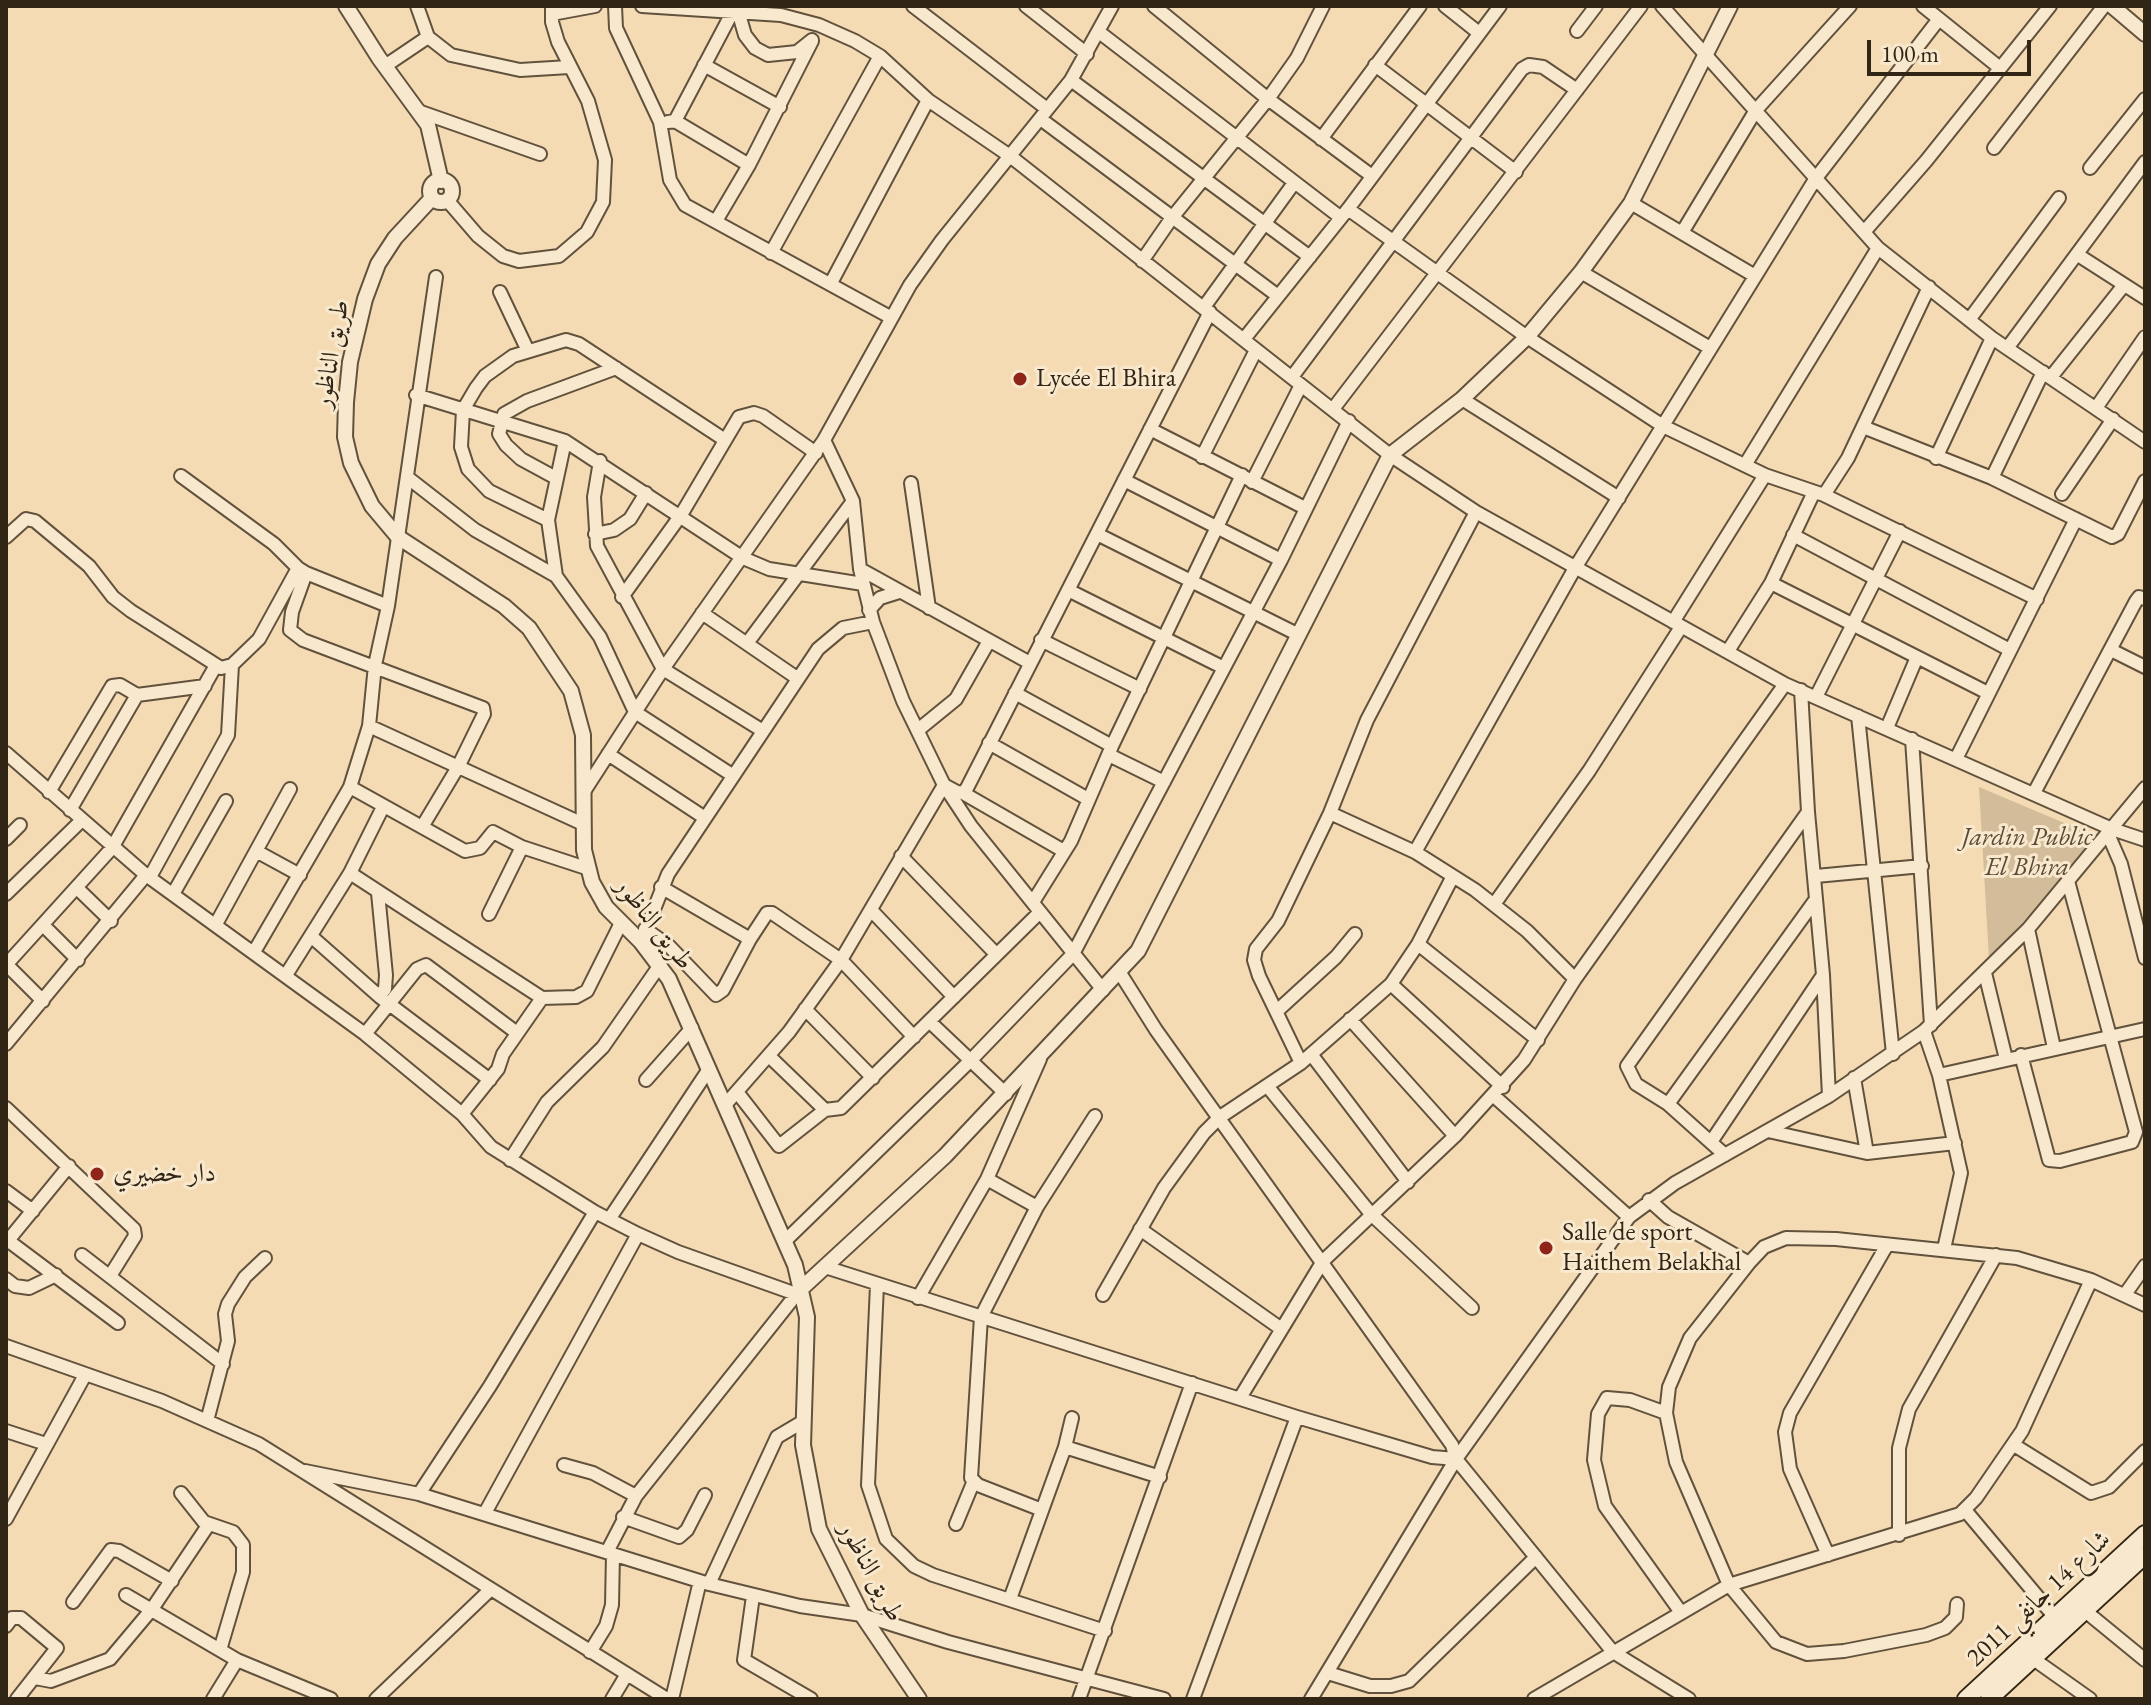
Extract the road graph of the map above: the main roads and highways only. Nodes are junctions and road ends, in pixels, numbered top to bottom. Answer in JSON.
{"nodes":[{"id":1,"x":2145,"y":1534,"type":"edge"},
{"id":2,"x":2145,"y":1555,"type":"edge"},
{"id":3,"x":2059,"y":1621,"type":"junction"},
{"id":4,"x":1966,"y":1699,"type":"edge"},
{"id":5,"x":1989,"y":1699,"type":"edge"}],
"edges":[{"from":1,"to":3,"type":"main road","name":"شارع 14 جانفي 2011"},
{"from":2,"to":3,"type":"main road","name":"شارع 14 جانفي 2011"},
{"from":3,"to":4,"type":"main road","name":"شارع 14 جانفي 2011"},
{"from":3,"to":5,"type":"main road","name":"شارع 14 جانفي 2011"}]}
